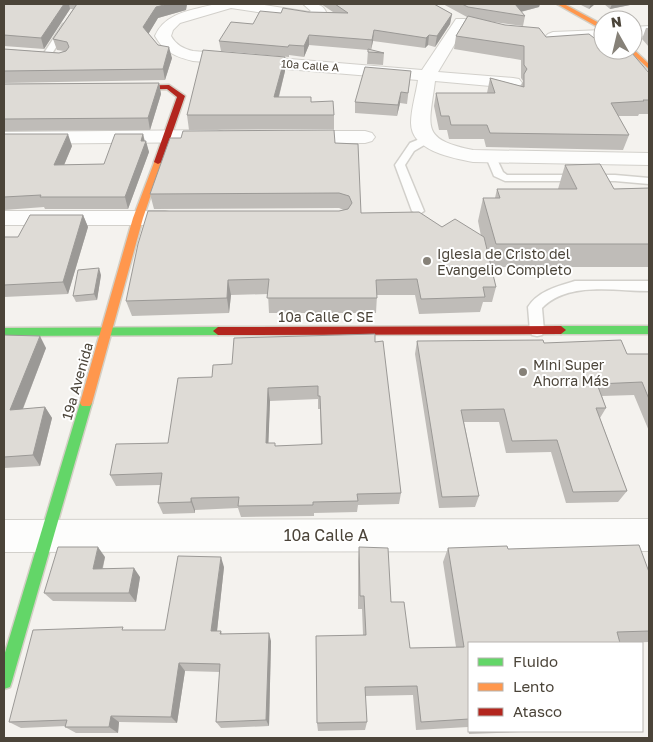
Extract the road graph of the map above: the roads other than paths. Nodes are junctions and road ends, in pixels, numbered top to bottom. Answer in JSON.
{"nodes":[{"id":1,"x":231,"y":4,"type":"edge"},
{"id":2,"x":310,"y":4,"type":"edge"},
{"id":3,"x":560,"y":4,"type":"edge"},
{"id":4,"x":446,"y":13,"type":"edge"},
{"id":5,"x":70,"y":20,"type":"edge"},
{"id":6,"x":593,"y":22,"type":"edge"},
{"id":7,"x":593,"y":35,"type":"edge"},
{"id":8,"x":540,"y":36,"type":"edge"},
{"id":9,"x":29,"y":55,"type":"edge"},
{"id":10,"x":46,"y":56,"type":"junction"},
{"id":11,"x":63,"y":58,"type":"edge"},
{"id":12,"x":427,"y":75,"type":"junction"},
{"id":13,"x":513,"y":83,"type":"edge"},
{"id":14,"x":111,"y":88,"type":"edge"},
{"id":15,"x":168,"y":136,"type":"junction"},
{"id":16,"x":236,"y":136,"type":"edge"},
{"id":17,"x":276,"y":136,"type":"edge"},
{"id":18,"x":365,"y":137,"type":"dead end"},
{"id":19,"x":4,"y":138,"type":"edge"},
{"id":20,"x":427,"y":139,"type":"junction"},
{"id":21,"x":491,"y":157,"type":"junction"},
{"id":22,"x":649,"y":159,"type":"edge"},
{"id":23,"x":649,"y":181,"type":"edge"},
{"id":24,"x":418,"y":211,"type":"edge"},
{"id":25,"x":4,"y":218,"type":"edge"},
{"id":26,"x":138,"y":218,"type":"junction"},
{"id":27,"x":186,"y":218,"type":"edge"},
{"id":28,"x":649,"y":286,"type":"edge"},
{"id":29,"x":649,"y":330,"type":"edge"},
{"id":30,"x":537,"y":331,"type":"junction"},
{"id":31,"x":4,"y":332,"type":"edge"},
{"id":32,"x":107,"y":332,"type":"junction"},
{"id":33,"x":649,"y":535,"type":"edge"},
{"id":34,"x":4,"y":536,"type":"edge"},
{"id":35,"x":48,"y":536,"type":"junction"},
{"id":36,"x":4,"y":681,"type":"edge"}],
"edges":[{"from":1,"to":2,"type":"street"},
{"from":1,"to":12,"type":"street","name":"10a Calle A"},
{"from":3,"to":6,"type":"street"},
{"from":4,"to":12,"type":"street"},
{"from":5,"to":10,"type":"lane"},
{"from":7,"to":8,"type":"street"},
{"from":9,"to":10,"type":"street"},
{"from":10,"to":11,"type":"street"},
{"from":12,"to":13,"type":"street","name":"10a Calle A"},
{"from":12,"to":20,"type":"street"},
{"from":14,"to":15,"type":"street","name":"19a Avenida"},
{"from":15,"to":16,"type":"street"},
{"from":15,"to":19,"type":"street"},
{"from":15,"to":26,"type":"street","name":"19a Avenida"},
{"from":17,"to":18,"type":"street"},
{"from":20,"to":21,"type":"street"},
{"from":20,"to":24,"type":"lane"},
{"from":21,"to":22,"type":"street"},
{"from":21,"to":23,"type":"lane"},
{"from":25,"to":26,"type":"street"},
{"from":26,"to":27,"type":"street"},
{"from":26,"to":32,"type":"street","name":"19a Avenida"},
{"from":28,"to":30,"type":"lane"},
{"from":29,"to":30,"type":"street","name":"10a Calle C SE"},
{"from":30,"to":32,"type":"street","name":"10a Calle C SE"},
{"from":31,"to":32,"type":"street","name":"10a Calle C SE"},
{"from":32,"to":35,"type":"street","name":"19a Avenida"},
{"from":33,"to":35,"type":"street","name":"10a Calle A"},
{"from":34,"to":35,"type":"street","name":"10a Calle A"},
{"from":35,"to":36,"type":"street","name":"19a Avenida"}]}
